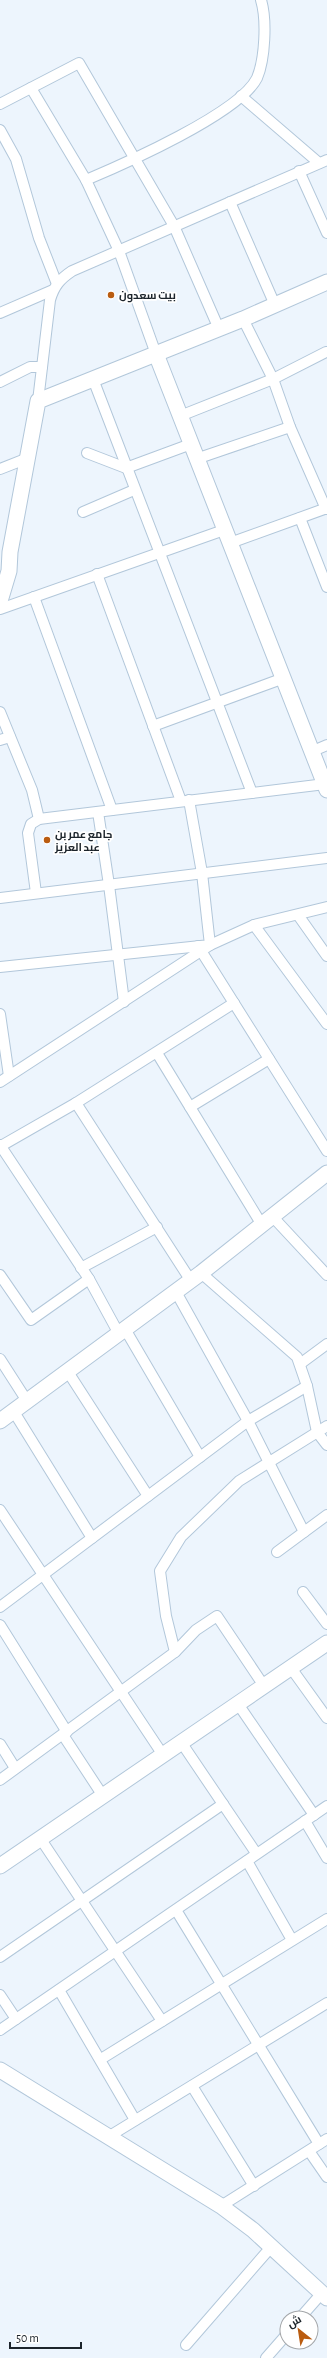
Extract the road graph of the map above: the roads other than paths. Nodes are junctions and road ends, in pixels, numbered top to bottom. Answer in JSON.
{"nodes":[{"id":1,"x":261,"y":0,"type":"edge"},
{"id":2,"x":31,"y":88,"type":"junction"},
{"id":3,"x":241,"y":96,"type":"junction"},
{"id":4,"x":0,"y":104,"type":"edge"},
{"id":5,"x":0,"y":130,"type":"edge"},
{"id":6,"x":135,"y":159,"type":"junction"},
{"id":7,"x":323,"y":162,"type":"edge"},
{"id":8,"x":299,"y":171,"type":"junction"},
{"id":9,"x":86,"y":180,"type":"junction"},
{"id":10,"x":230,"y":202,"type":"junction"},
{"id":11,"x":174,"y":226,"type":"junction"},
{"id":12,"x":326,"y":227,"type":"edge"},
{"id":13,"x":119,"y":251,"type":"junction"},
{"id":14,"x":327,"y":282,"type":"edge"},
{"id":15,"x":55,"y":287,"type":"junction"},
{"id":16,"x":275,"y":305,"type":"junction"},
{"id":17,"x":0,"y":312,"type":"edge"},
{"id":18,"x":243,"y":319,"type":"junction"},
{"id":19,"x":219,"y":329,"type":"junction"},
{"id":20,"x":326,"y":352,"type":"dead end"},
{"id":21,"x":156,"y":354,"type":"junction"},
{"id":22,"x":42,"y":367,"type":"junction"},
{"id":23,"x":93,"y":379,"type":"junction"},
{"id":24,"x":273,"y":379,"type":"junction"},
{"id":25,"x":0,"y":382,"type":"edge"},
{"id":26,"x":38,"y":401,"type":"junction"},
{"id":27,"x":180,"y":416,"type":"junction"},
{"id":28,"x":290,"y":427,"type":"junction"},
{"id":29,"x":191,"y":444,"type":"junction"},
{"id":30,"x":87,"y":453,"type":"dead end"},
{"id":31,"x":28,"y":458,"type":"junction"},
{"id":32,"x":196,"y":459,"type":"junction"},
{"id":33,"x":126,"y":468,"type":"junction"},
{"id":34,"x":0,"y":469,"type":"edge"},
{"id":35,"x":134,"y":490,"type":"junction"},
{"id":36,"x":326,"y":509,"type":"edge"},
{"id":37,"x":83,"y":512,"type":"dead end"},
{"id":38,"x":300,"y":518,"type":"junction"},
{"id":39,"x":227,"y":536,"type":"junction"},
{"id":40,"x":159,"y":554,"type":"junction"},
{"id":41,"x":97,"y":574,"type":"junction"},
{"id":42,"x":327,"y":587,"type":"edge"},
{"id":43,"x":34,"y":597,"type":"junction"},
{"id":44,"x":0,"y":602,"type":"edge"},
{"id":45,"x":0,"y":609,"type":"edge"},
{"id":46,"x":284,"y":678,"type":"junction"},
{"id":47,"x":217,"y":703,"type":"junction"},
{"id":48,"x":0,"y":712,"type":"edge"},
{"id":49,"x":153,"y":726,"type":"junction"},
{"id":50,"x":10,"y":737,"type":"junction"},
{"id":51,"x":0,"y":740,"type":"edge"},
{"id":52,"x":327,"y":745,"type":"edge"},
{"id":53,"x":313,"y":751,"type":"junction"},
{"id":54,"x":326,"y":787,"type":"edge"},
{"id":55,"x":252,"y":793,"type":"junction"},
{"id":56,"x":185,"y":801,"type":"junction"},
{"id":57,"x":112,"y":810,"type":"junction"},
{"id":58,"x":98,"y":812,"type":"junction"},
{"id":59,"x":39,"y":819,"type":"junction"},
{"id":60,"x":327,"y":858,"type":"edge"},
{"id":61,"x":202,"y":873,"type":"junction"},
{"id":62,"x":109,"y":885,"type":"junction"},
{"id":63,"x":36,"y":893,"type":"junction"},
{"id":64,"x":0,"y":898,"type":"edge"},
{"id":65,"x":327,"y":907,"type":"edge"},
{"id":66,"x":298,"y":915,"type":"junction"},
{"id":67,"x":254,"y":925,"type":"junction"},
{"id":68,"x":210,"y":945,"type":"junction"},
{"id":69,"x":199,"y":948,"type":"junction"},
{"id":70,"x":118,"y":955,"type":"junction"},
{"id":71,"x":327,"y":956,"type":"edge"},
{"id":72,"x":0,"y":967,"type":"edge"},
{"id":73,"x":124,"y":1002,"type":"junction"},
{"id":74,"x":234,"y":1003,"type":"junction"},
{"id":75,"x":0,"y":1014,"type":"edge"},
{"id":76,"x":327,"y":1024,"type":"edge"},
{"id":77,"x":157,"y":1053,"type":"junction"},
{"id":78,"x":269,"y":1059,"type":"junction"},
{"id":79,"x":9,"y":1076,"type":"junction"},
{"id":80,"x":0,"y":1082,"type":"edge"},
{"id":81,"x":76,"y":1104,"type":"junction"},
{"id":82,"x":190,"y":1107,"type":"junction"},
{"id":83,"x":0,"y":1146,"type":"edge"},
{"id":84,"x":327,"y":1151,"type":"edge"},
{"id":85,"x":327,"y":1173,"type":"edge"},
{"id":86,"x":267,"y":1221,"type":"junction"},
{"id":87,"x":157,"y":1227,"type":"junction"},
{"id":88,"x":81,"y":1268,"type":"junction"},
{"id":89,"x":0,"y":1275,"type":"edge"},
{"id":90,"x":327,"y":1275,"type":"edge"},
{"id":91,"x":196,"y":1277,"type":"junction"},
{"id":92,"x":89,"y":1279,"type":"junction"},
{"id":93,"x":176,"y":1292,"type":"junction"},
{"id":94,"x":122,"y":1331,"type":"junction"},
{"id":95,"x":327,"y":1344,"type":"edge"},
{"id":96,"x":0,"y":1359,"type":"edge"},
{"id":97,"x":300,"y":1364,"type":"junction"},
{"id":98,"x":68,"y":1372,"type":"junction"},
{"id":99,"x":307,"y":1386,"type":"junction"},
{"id":100,"x":27,"y":1401,"type":"junction"},
{"id":101,"x":14,"y":1412,"type":"junction"},
{"id":102,"x":248,"y":1421,"type":"junction"},
{"id":103,"x":0,"y":1422,"type":"edge"},
{"id":104,"x":327,"y":1426,"type":"edge"},
{"id":105,"x":318,"y":1432,"type":"junction"},
{"id":106,"x":327,"y":1445,"type":"edge"},
{"id":107,"x":200,"y":1457,"type":"junction"},
{"id":108,"x":268,"y":1462,"type":"junction"},
{"id":109,"x":148,"y":1496,"type":"junction"},
{"id":110,"x":0,"y":1510,"type":"edge"},
{"id":111,"x":327,"y":1515,"type":"edge"},
{"id":112,"x":304,"y":1532,"type":"junction"},
{"id":113,"x":92,"y":1538,"type":"junction"},
{"id":114,"x":277,"y":1552,"type":"dead end"},
{"id":115,"x":44,"y":1574,"type":"junction"},
{"id":116,"x":303,"y":1592,"type":"dead end"},
{"id":117,"x":0,"y":1607,"type":"edge"},
{"id":118,"x":327,"y":1624,"type":"edge"},
{"id":119,"x":0,"y":1625,"type":"edge"},
{"id":120,"x":327,"y":1643,"type":"edge"},
{"id":121,"x":175,"y":1652,"type":"junction"},
{"id":122,"x":291,"y":1668,"type":"junction"},
{"id":123,"x":264,"y":1686,"type":"junction"},
{"id":124,"x":122,"y":1692,"type":"junction"},
{"id":125,"x":238,"y":1704,"type":"junction"},
{"id":126,"x":327,"y":1718,"type":"edge"},
{"id":127,"x":65,"y":1733,"type":"junction"},
{"id":128,"x":181,"y":1742,"type":"junction"},
{"id":129,"x":0,"y":1744,"type":"edge"},
{"id":130,"x":163,"y":1755,"type":"junction"},
{"id":131,"x":15,"y":1768,"type":"junction"},
{"id":132,"x":0,"y":1780,"type":"edge"},
{"id":133,"x":103,"y":1796,"type":"junction"},
{"id":134,"x":223,"y":1804,"type":"junction"},
{"id":135,"x":327,"y":1806,"type":"edge"},
{"id":136,"x":314,"y":1815,"type":"junction"},
{"id":137,"x":305,"y":1821,"type":"junction"},
{"id":138,"x":40,"y":1838,"type":"junction"},
{"id":139,"x":256,"y":1853,"type":"junction"},
{"id":140,"x":327,"y":1858,"type":"edge"},
{"id":141,"x":247,"y":1861,"type":"junction"},
{"id":142,"x":0,"y":1866,"type":"edge"},
{"id":143,"x":82,"y":1901,"type":"junction"},
{"id":144,"x":176,"y":1910,"type":"junction"},
{"id":145,"x":327,"y":1919,"type":"edge"},
{"id":146,"x":292,"y":1940,"type":"junction"},
{"id":147,"x":115,"y":1951,"type":"junction"},
{"id":148,"x":0,"y":1957,"type":"edge"},
{"id":149,"x":222,"y":1984,"type":"junction"},
{"id":150,"x":59,"y":1990,"type":"junction"},
{"id":151,"x":0,"y":1995,"type":"edge"},
{"id":152,"x":327,"y":2003,"type":"edge"},
{"id":153,"x":16,"y":2019,"type":"junction"},
{"id":154,"x":162,"y":2021,"type":"junction"},
{"id":155,"x":0,"y":2030,"type":"edge"},
{"id":156,"x":260,"y":2044,"type":"junction"},
{"id":157,"x":101,"y":2059,"type":"junction"},
{"id":158,"x":0,"y":2070,"type":"edge"},
{"id":159,"x":192,"y":2086,"type":"junction"},
{"id":160,"x":135,"y":2120,"type":"junction"},
{"id":161,"x":108,"y":2137,"type":"junction"},
{"id":162,"x":323,"y":2142,"type":"edge"},
{"id":163,"x":309,"y":2151,"type":"junction"},
{"id":164,"x":327,"y":2177,"type":"edge"},
{"id":165,"x":254,"y":2186,"type":"junction"},
{"id":166,"x":221,"y":2206,"type":"junction"},
{"id":167,"x":272,"y":2246,"type":"junction"},
{"id":168,"x":324,"y":2296,"type":"edge"},
{"id":169,"x":309,"y":2310,"type":"edge"},
{"id":170,"x":279,"y":2343,"type":"edge"},
{"id":171,"x":186,"y":2345,"type":"dead end"},
{"id":172,"x":266,"y":2358,"type":"edge"}],
"edges":[{"from":1,"to":3,"type":"street"},
{"from":2,"to":4,"type":"street"},
{"from":2,"to":6,"type":"street"},
{"from":2,"to":9,"type":"street"},
{"from":3,"to":6,"type":"street"},
{"from":3,"to":7,"type":"street"},
{"from":5,"to":15,"type":"street"},
{"from":6,"to":9,"type":"street"},
{"from":6,"to":11,"type":"street"},
{"from":7,"to":8,"type":"street"},
{"from":8,"to":10,"type":"street"},
{"from":8,"to":12,"type":"street"},
{"from":9,"to":13,"type":"street"},
{"from":10,"to":11,"type":"street"},
{"from":10,"to":16,"type":"street"},
{"from":11,"to":13,"type":"street"},
{"from":11,"to":19,"type":"street"},
{"from":13,"to":15,"type":"street"},
{"from":13,"to":21,"type":"street"},
{"from":14,"to":16,"type":"street"},
{"from":15,"to":17,"type":"street"},
{"from":15,"to":22,"type":"street"},
{"from":16,"to":18,"type":"street"},
{"from":18,"to":19,"type":"street"},
{"from":18,"to":24,"type":"street"},
{"from":19,"to":21,"type":"street"},
{"from":20,"to":24,"type":"street"},
{"from":21,"to":23,"type":"street"},
{"from":21,"to":27,"type":"street"},
{"from":22,"to":25,"type":"street"},
{"from":22,"to":26,"type":"street"},
{"from":23,"to":26,"type":"street"},
{"from":23,"to":33,"type":"street"},
{"from":24,"to":27,"type":"street"},
{"from":24,"to":28,"type":"street"},
{"from":26,"to":31,"type":"street"},
{"from":27,"to":29,"type":"street"},
{"from":28,"to":32,"type":"street"},
{"from":28,"to":36,"type":"street"},
{"from":29,"to":32,"type":"street"},
{"from":29,"to":33,"type":"street"},
{"from":30,"to":33,"type":"street"},
{"from":31,"to":34,"type":"street"},
{"from":31,"to":44,"type":"street"},
{"from":32,"to":39,"type":"street"},
{"from":33,"to":35,"type":"street"},
{"from":35,"to":37,"type":"street"},
{"from":35,"to":40,"type":"street"},
{"from":36,"to":38,"type":"street"},
{"from":38,"to":39,"type":"street"},
{"from":38,"to":42,"type":"street"},
{"from":39,"to":40,"type":"street"},
{"from":39,"to":46,"type":"street"},
{"from":40,"to":41,"type":"street"},
{"from":40,"to":47,"type":"street"},
{"from":41,"to":43,"type":"street"},
{"from":41,"to":49,"type":"street"},
{"from":43,"to":45,"type":"street"},
{"from":43,"to":57,"type":"street"},
{"from":46,"to":47,"type":"street"},
{"from":46,"to":53,"type":"street"},
{"from":47,"to":49,"type":"street"},
{"from":47,"to":55,"type":"street"},
{"from":48,"to":50,"type":"street"},
{"from":49,"to":56,"type":"street"},
{"from":50,"to":51,"type":"street"},
{"from":50,"to":59,"type":"street"},
{"from":52,"to":53,"type":"street"},
{"from":53,"to":54,"type":"street"},
{"from":54,"to":55,"type":"street"},
{"from":55,"to":56,"type":"street"},
{"from":56,"to":57,"type":"street"},
{"from":56,"to":61,"type":"street"},
{"from":57,"to":58,"type":"street"},
{"from":58,"to":59,"type":"street"},
{"from":58,"to":62,"type":"street"},
{"from":59,"to":63,"type":"street"},
{"from":60,"to":61,"type":"street"},
{"from":61,"to":62,"type":"street"},
{"from":61,"to":68,"type":"street"},
{"from":62,"to":63,"type":"street"},
{"from":62,"to":70,"type":"street"},
{"from":63,"to":64,"type":"street"},
{"from":65,"to":66,"type":"street"},
{"from":66,"to":67,"type":"street"},
{"from":66,"to":71,"type":"street"},
{"from":67,"to":68,"type":"street"},
{"from":67,"to":76,"type":"street"},
{"from":68,"to":69,"type":"street"},
{"from":69,"to":70,"type":"street"},
{"from":69,"to":73,"type":"street"},
{"from":69,"to":74,"type":"street"},
{"from":70,"to":72,"type":"street"},
{"from":70,"to":73,"type":"street"},
{"from":73,"to":79,"type":"street"},
{"from":74,"to":77,"type":"street"},
{"from":74,"to":78,"type":"street"},
{"from":75,"to":79,"type":"street"},
{"from":77,"to":81,"type":"street"},
{"from":77,"to":82,"type":"street"},
{"from":78,"to":82,"type":"street"},
{"from":78,"to":84,"type":"street"},
{"from":79,"to":80,"type":"street"},
{"from":81,"to":83,"type":"street"},
{"from":81,"to":87,"type":"street"},
{"from":82,"to":86,"type":"street"},
{"from":83,"to":88,"type":"street"},
{"from":85,"to":86,"type":"street"},
{"from":86,"to":90,"type":"street"},
{"from":86,"to":91,"type":"street"},
{"from":87,"to":88,"type":"street"},
{"from":87,"to":91,"type":"street"},
{"from":88,"to":92,"type":"street"},
{"from":89,"to":92,"type":"street"},
{"from":91,"to":93,"type":"street"},
{"from":91,"to":97,"type":"street"},
{"from":92,"to":94,"type":"street"},
{"from":93,"to":94,"type":"street"},
{"from":93,"to":102,"type":"street"},
{"from":94,"to":98,"type":"street"},
{"from":94,"to":107,"type":"street"},
{"from":95,"to":97,"type":"street"},
{"from":96,"to":100,"type":"street"},
{"from":97,"to":99,"type":"street"},
{"from":98,"to":100,"type":"street"},
{"from":98,"to":109,"type":"street"},
{"from":99,"to":102,"type":"street"},
{"from":99,"to":105,"type":"street"},
{"from":100,"to":101,"type":"street"},
{"from":101,"to":103,"type":"street"},
{"from":101,"to":113,"type":"street"},
{"from":102,"to":107,"type":"street"},
{"from":102,"to":108,"type":"street"},
{"from":104,"to":105,"type":"street"},
{"from":105,"to":106,"type":"street"},
{"from":105,"to":108,"type":"street"},
{"from":107,"to":109,"type":"street"},
{"from":108,"to":112,"type":"street"},
{"from":108,"to":121,"type":"street"},
{"from":109,"to":113,"type":"street"},
{"from":110,"to":115,"type":"street"},
{"from":111,"to":112,"type":"street"},
{"from":112,"to":114,"type":"street"},
{"from":113,"to":115,"type":"street"},
{"from":115,"to":117,"type":"street"},
{"from":115,"to":124,"type":"street"},
{"from":116,"to":118,"type":"street"},
{"from":119,"to":127,"type":"street"},
{"from":120,"to":122,"type":"street"},
{"from":121,"to":123,"type":"street"},
{"from":121,"to":124,"type":"street"},
{"from":122,"to":123,"type":"street"},
{"from":122,"to":126,"type":"street"},
{"from":123,"to":125,"type":"street"},
{"from":124,"to":127,"type":"street"},
{"from":124,"to":130,"type":"street"},
{"from":125,"to":128,"type":"street"},
{"from":125,"to":136,"type":"street"},
{"from":127,"to":131,"type":"street"},
{"from":127,"to":133,"type":"street"},
{"from":128,"to":130,"type":"street"},
{"from":128,"to":134,"type":"street"},
{"from":129,"to":131,"type":"street"},
{"from":130,"to":133,"type":"street"},
{"from":131,"to":132,"type":"street"},
{"from":133,"to":138,"type":"street"},
{"from":134,"to":139,"type":"street"},
{"from":134,"to":143,"type":"street"},
{"from":135,"to":136,"type":"street"},
{"from":136,"to":137,"type":"street"},
{"from":137,"to":139,"type":"street"},
{"from":137,"to":140,"type":"street"},
{"from":138,"to":142,"type":"street"},
{"from":138,"to":143,"type":"street"},
{"from":139,"to":141,"type":"street"},
{"from":141,"to":144,"type":"street"},
{"from":141,"to":146,"type":"street"},
{"from":143,"to":147,"type":"street"},
{"from":143,"to":148,"type":"street"},
{"from":144,"to":147,"type":"street"},
{"from":144,"to":149,"type":"street"},
{"from":145,"to":146,"type":"street"},
{"from":146,"to":149,"type":"street"},
{"from":147,"to":150,"type":"street"},
{"from":147,"to":154,"type":"street"},
{"from":149,"to":154,"type":"street"},
{"from":149,"to":156,"type":"street"},
{"from":150,"to":153,"type":"street"},
{"from":150,"to":157,"type":"street"},
{"from":151,"to":153,"type":"street"},
{"from":152,"to":156,"type":"street"},
{"from":153,"to":155,"type":"street"},
{"from":154,"to":157,"type":"street"},
{"from":156,"to":159,"type":"street"},
{"from":156,"to":162,"type":"street"},
{"from":157,"to":160,"type":"street"},
{"from":158,"to":161,"type":"street"},
{"from":159,"to":160,"type":"street"},
{"from":159,"to":165,"type":"street"},
{"from":160,"to":161,"type":"street"},
{"from":161,"to":166,"type":"street"},
{"from":162,"to":163,"type":"street"},
{"from":163,"to":164,"type":"street"},
{"from":163,"to":165,"type":"street"},
{"from":165,"to":166,"type":"street"},
{"from":166,"to":167,"type":"street"},
{"from":167,"to":168,"type":"street"},
{"from":167,"to":171,"type":"street"},
{"from":168,"to":169,"type":"street"},
{"from":170,"to":172,"type":"street"}]}
